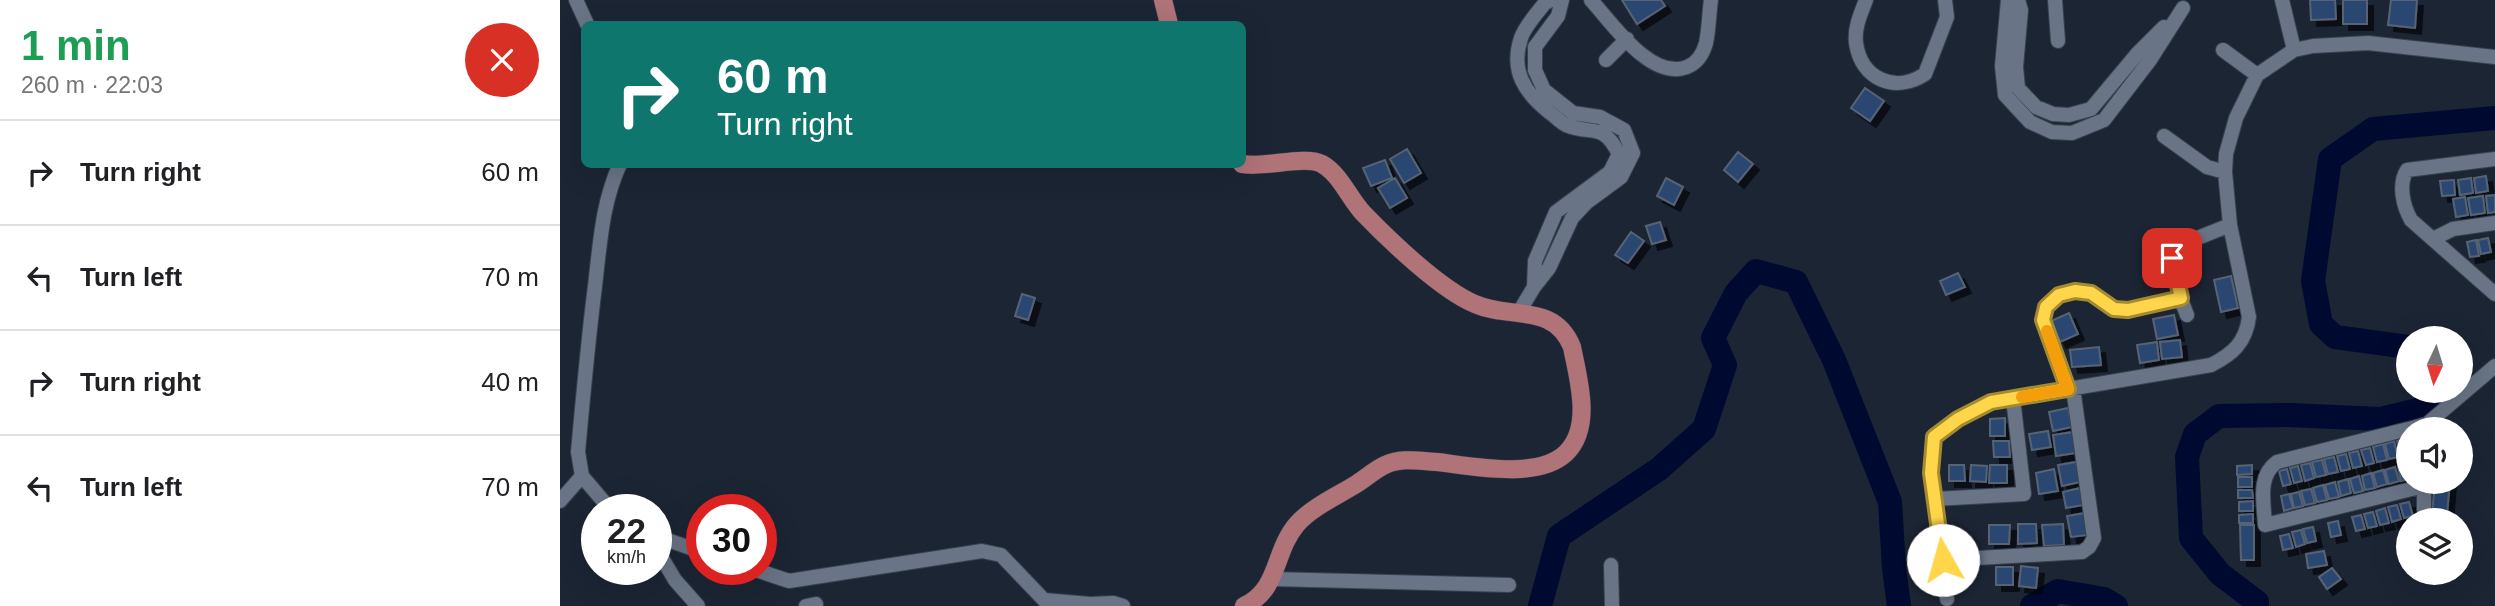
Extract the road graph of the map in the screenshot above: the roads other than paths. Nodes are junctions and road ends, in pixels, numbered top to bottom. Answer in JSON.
{"nodes":[{"id":1,"x":576,"y":0,"type":"edge"},
{"id":2,"x":1163,"y":0,"type":"edge"},
{"id":3,"x":1551,"y":0,"type":"edge"},
{"id":4,"x":1562,"y":0,"type":"edge"},
{"id":5,"x":1591,"y":0,"type":"edge"},
{"id":6,"x":1710,"y":0,"type":"edge"},
{"id":7,"x":1866,"y":0,"type":"edge"},
{"id":8,"x":1945,"y":0,"type":"edge"},
{"id":9,"x":2008,"y":0,"type":"edge"},
{"id":10,"x":2018,"y":0,"type":"edge"},
{"id":11,"x":2055,"y":0,"type":"edge"},
{"id":12,"x":2283,"y":0,"type":"edge"},
{"id":13,"x":2188,"y":4,"type":"edge"},
{"id":14,"x":586,"y":21,"type":"edge"},
{"id":15,"x":1168,"y":21,"type":"edge"},
{"id":16,"x":1627,"y":40,"type":"junction"},
{"id":17,"x":2058,"y":41,"type":"dead end"},
{"id":18,"x":2223,"y":50,"type":"dead end"},
{"id":19,"x":2294,"y":50,"type":"junction"},
{"id":20,"x":2495,"y":57,"type":"edge"},
{"id":21,"x":1606,"y":61,"type":"dead end"},
{"id":22,"x":2257,"y":75,"type":"junction"},
{"id":23,"x":2164,"y":136,"type":"dead end"},
{"id":24,"x":2495,"y":159,"type":"edge"},
{"id":25,"x":1246,"y":164,"type":"edge"},
{"id":26,"x":618,"y":168,"type":"edge"},
{"id":27,"x":2225,"y":172,"type":"junction"},
{"id":28,"x":1556,"y":212,"type":"junction"},
{"id":29,"x":1572,"y":218,"type":"junction"},
{"id":30,"x":2495,"y":223,"type":"edge"},
{"id":31,"x":2230,"y":225,"type":"junction"},
{"id":32,"x":2433,"y":239,"type":"junction"},
{"id":33,"x":1534,"y":287,"type":"junction"},
{"id":34,"x":2493,"y":290,"type":"edge"},
{"id":35,"x":2181,"y":298,"type":"junction"},
{"id":36,"x":1519,"y":312,"type":"junction"},
{"id":37,"x":2187,"y":315,"type":"dead end"},
{"id":38,"x":2495,"y":366,"type":"edge"},
{"id":39,"x":2071,"y":389,"type":"junction"},
{"id":40,"x":2013,"y":398,"type":"junction"},
{"id":41,"x":2437,"y":417,"type":"edge"},
{"id":42,"x":2396,"y":432,"type":"edge"},
{"id":43,"x":582,"y":476,"type":"junction"},
{"id":44,"x":2396,"y":491,"type":"edge"},
{"id":45,"x":597,"y":494,"type":"edge"},
{"id":46,"x":1935,"y":499,"type":"junction"},
{"id":47,"x":560,"y":501,"type":"edge"},
{"id":48,"x":1943,"y":560,"type":"junction"},
{"id":49,"x":1611,"y":565,"type":"dead end"},
{"id":50,"x":672,"y":574,"type":"edge"},
{"id":51,"x":777,"y":577,"type":"edge"},
{"id":52,"x":1272,"y":579,"type":"junction"},
{"id":53,"x":1509,"y":584,"type":"dead end"},
{"id":54,"x":1947,"y":599,"type":"dead end"},
{"id":55,"x":1040,"y":603,"type":"edge"},
{"id":56,"x":1255,"y":604,"type":"edge"},
{"id":57,"x":1089,"y":605,"type":"edge"},
{"id":58,"x":698,"y":606,"type":"edge"},
{"id":59,"x":1123,"y":606,"type":"edge"},
{"id":60,"x":1612,"y":606,"type":"edge"}],
"edges":[{"from":1,"to":14,"type":"street"},
{"from":2,"to":15,"type":"main road"},
{"from":3,"to":28,"type":"street"},
{"from":4,"to":29,"type":"street"},
{"from":5,"to":16,"type":"street"},
{"from":6,"to":16,"type":"street"},
{"from":7,"to":8,"type":"street"},
{"from":9,"to":13,"type":"street"},
{"from":10,"to":13,"type":"street"},
{"from":11,"to":17,"type":"street"},
{"from":12,"to":19,"type":"street"},
{"from":16,"to":21,"type":"street"},
{"from":18,"to":22,"type":"street"},
{"from":19,"to":20,"type":"street"},
{"from":19,"to":22,"type":"street"},
{"from":22,"to":27,"type":"street"},
{"from":23,"to":27,"type":"street"},
{"from":24,"to":32,"type":"street"},
{"from":25,"to":36,"type":"main road"},
{"from":26,"to":43,"type":"street"},
{"from":27,"to":31,"type":"street"},
{"from":28,"to":29,"type":"street"},
{"from":28,"to":33,"type":"street"},
{"from":29,"to":33,"type":"street"},
{"from":30,"to":32,"type":"street"},
{"from":31,"to":35,"type":"street"},
{"from":31,"to":39,"type":"street"},
{"from":32,"to":34,"type":"street"},
{"from":33,"to":36,"type":"street"},
{"from":35,"to":37,"type":"street"},
{"from":35,"to":39,"type":"street"},
{"from":36,"to":52,"type":"main road"},
{"from":38,"to":41,"type":"street"},
{"from":39,"to":40,"type":"street"},
{"from":39,"to":48,"type":"street"},
{"from":40,"to":46,"type":"street"},
{"from":40,"to":46,"type":"street"},
{"from":42,"to":44,"type":"street"},
{"from":43,"to":45,"type":"street"},
{"from":43,"to":47,"type":"street"},
{"from":46,"to":48,"type":"street"},
{"from":48,"to":54,"type":"street"},
{"from":49,"to":60,"type":"street"},
{"from":50,"to":58,"type":"street"},
{"from":51,"to":55,"type":"street"},
{"from":52,"to":53,"type":"street"},
{"from":52,"to":56,"type":"main road"},
{"from":55,"to":57,"type":"street"},
{"from":57,"to":59,"type":"street"}]}
